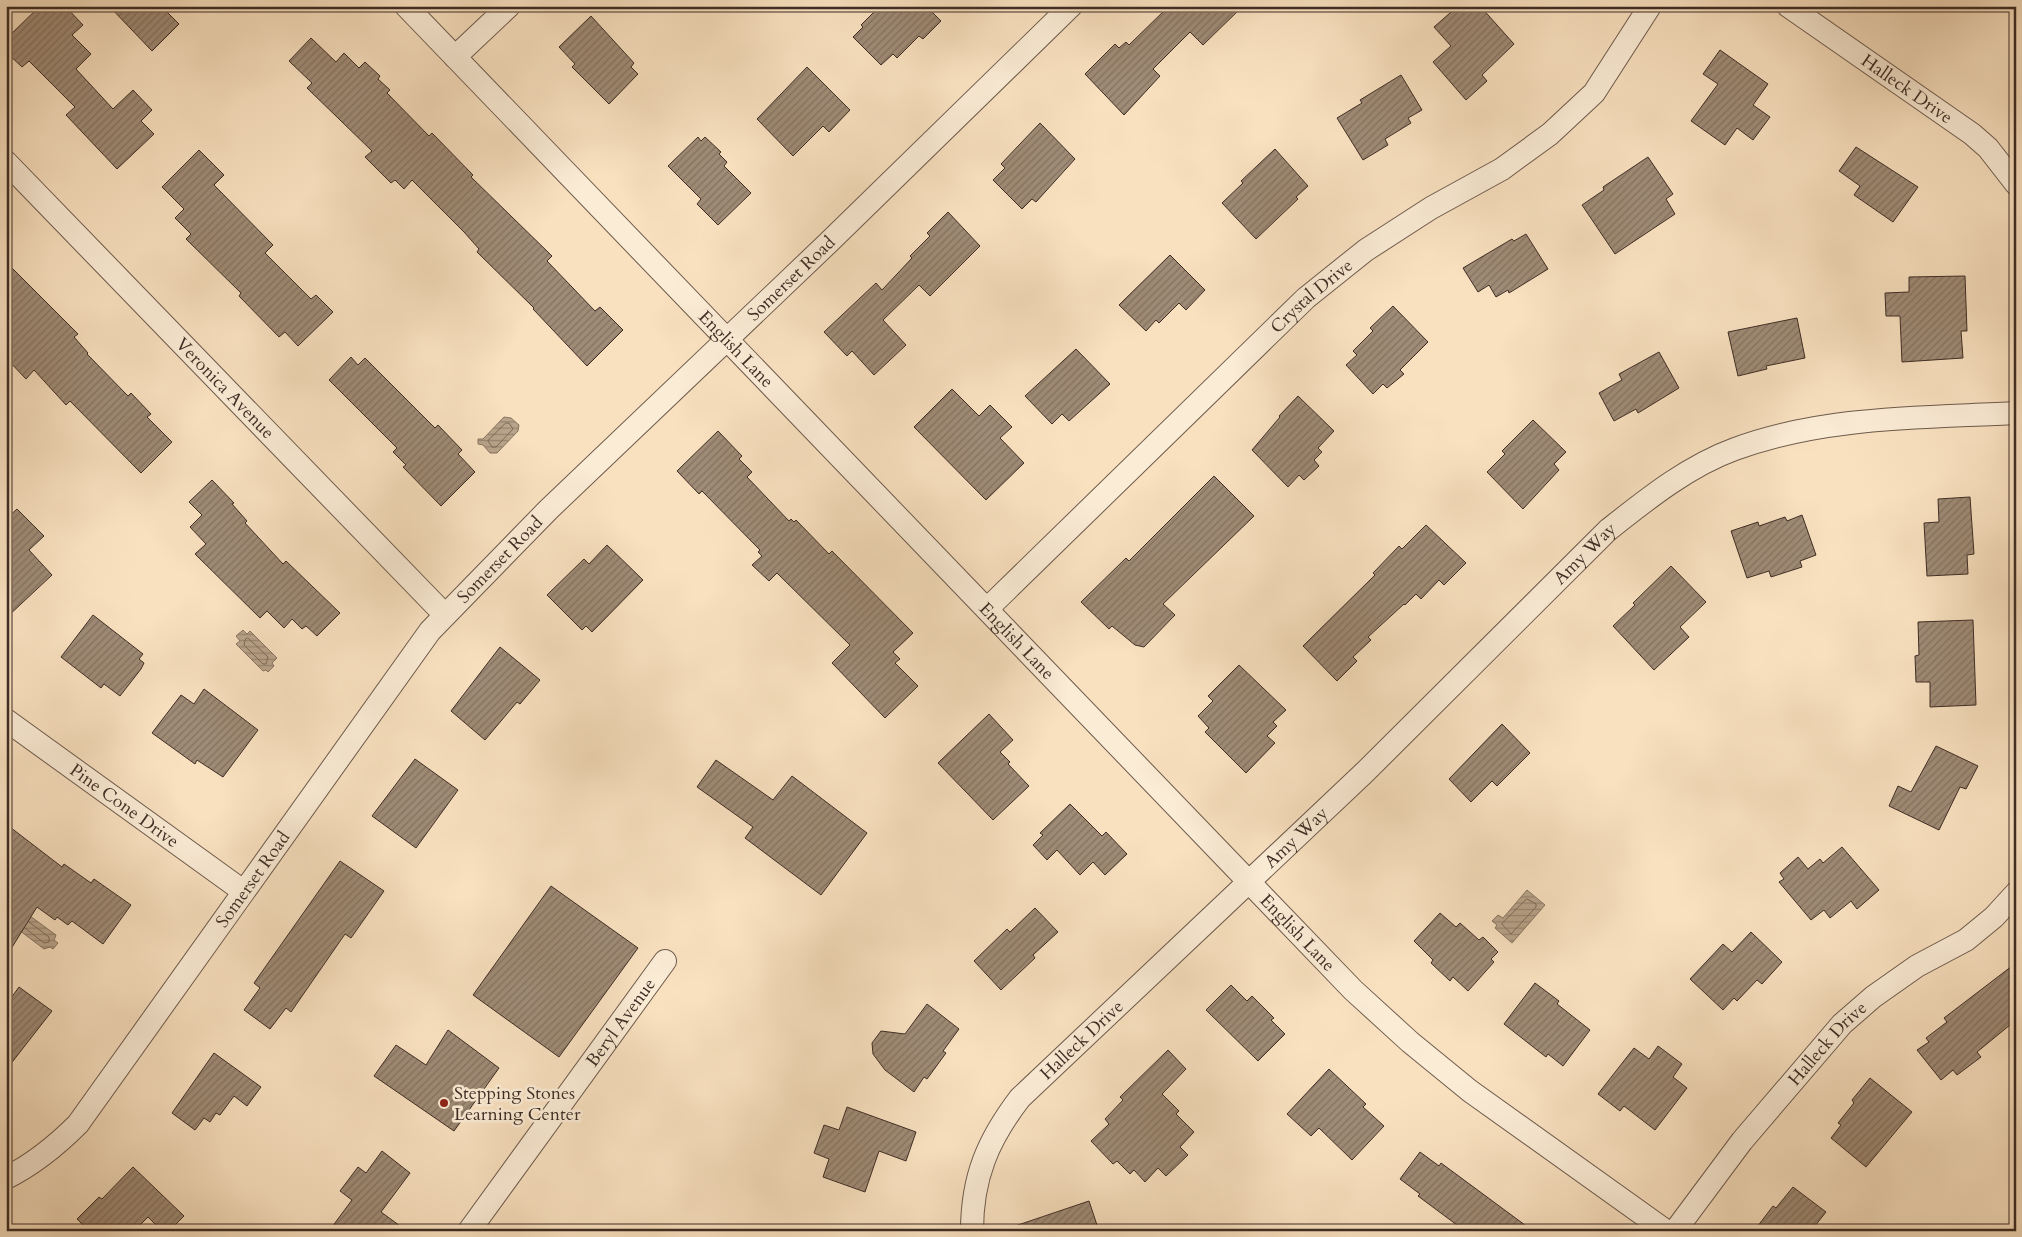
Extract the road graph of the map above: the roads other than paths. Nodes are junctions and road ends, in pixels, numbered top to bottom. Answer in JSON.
{"nodes":[{"id":1,"x":406,"y":6,"type":"edge"},
{"id":2,"x":509,"y":6,"type":"edge"},
{"id":3,"x":1071,"y":6,"type":"edge"},
{"id":4,"x":1650,"y":6,"type":"edge"},
{"id":5,"x":1788,"y":6,"type":"edge"},
{"id":6,"x":455,"y":57,"type":"junction"},
{"id":7,"x":6,"y":162,"type":"edge"},
{"id":8,"x":2016,"y":184,"type":"edge"},
{"id":9,"x":727,"y":340,"type":"junction"},
{"id":10,"x":2016,"y":413,"type":"edge"},
{"id":11,"x":987,"y":609,"type":"junction"},
{"id":12,"x":445,"y":615,"type":"junction"},
{"id":13,"x":6,"y":720,"type":"edge"},
{"id":14,"x":1248,"y":881,"type":"junction"},
{"id":15,"x":243,"y":891,"type":"junction"},
{"id":16,"x":2016,"y":893,"type":"edge"},
{"id":17,"x":665,"y":961,"type":"dead end"},
{"id":18,"x":6,"y":1178,"type":"edge"},
{"id":19,"x":469,"y":1231,"type":"edge"},
{"id":20,"x":972,"y":1231,"type":"edge"},
{"id":21,"x":1666,"y":1231,"type":"edge"},
{"id":22,"x":1675,"y":1231,"type":"edge"}],
"edges":[{"from":1,"to":6,"type":"street","name":"English Lane"},
{"from":2,"to":6,"type":"street"},
{"from":3,"to":9,"type":"street","name":"Somerset Road"},
{"from":4,"to":11,"type":"street","name":"Crystal Drive"},
{"from":5,"to":8,"type":"street","name":"Halleck Drive"},
{"from":6,"to":9,"type":"street","name":"English Lane"},
{"from":7,"to":12,"type":"street","name":"Veronica Avenue"},
{"from":9,"to":11,"type":"street","name":"English Lane"},
{"from":9,"to":12,"type":"street","name":"Somerset Road"},
{"from":10,"to":14,"type":"street","name":"Amy Way"},
{"from":11,"to":14,"type":"street","name":"English Lane"},
{"from":12,"to":15,"type":"street","name":"Somerset Road"},
{"from":13,"to":15,"type":"street","name":"Pine Cone Drive"},
{"from":14,"to":20,"type":"street","name":"Halleck Drive"},
{"from":14,"to":21,"type":"street","name":"English Lane"},
{"from":15,"to":18,"type":"street","name":"Somerset Road"},
{"from":16,"to":22,"type":"street","name":"Halleck Drive"},
{"from":17,"to":19,"type":"street","name":"Beryl Avenue"}]}
